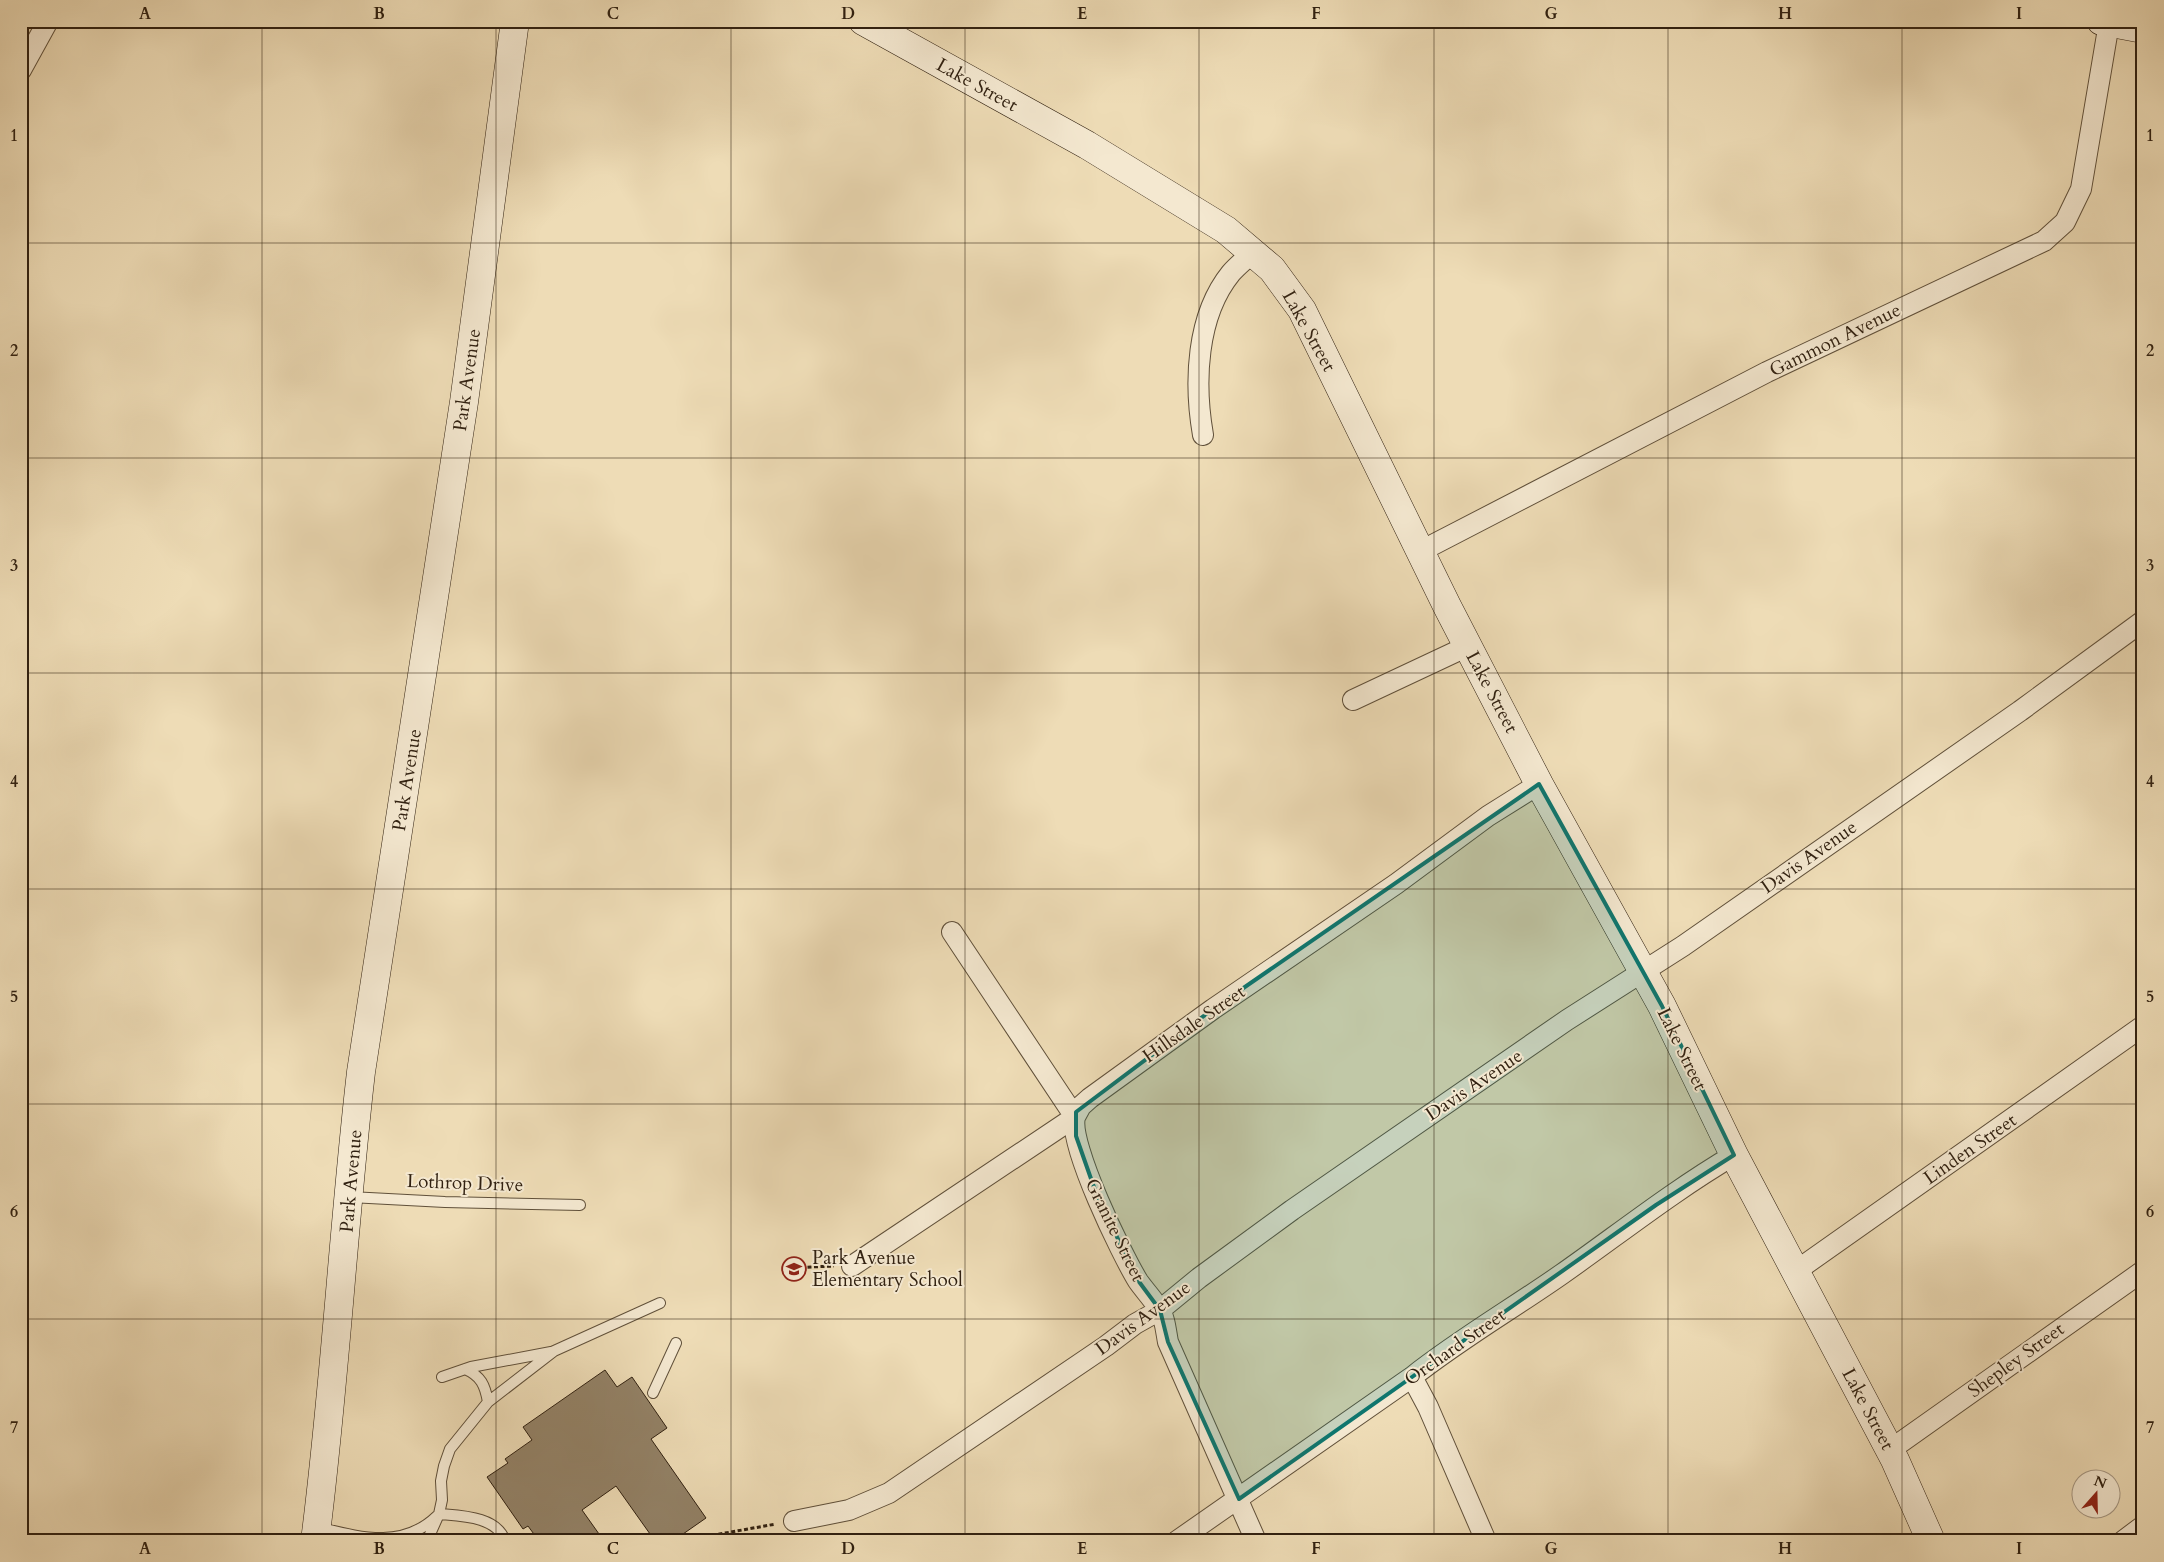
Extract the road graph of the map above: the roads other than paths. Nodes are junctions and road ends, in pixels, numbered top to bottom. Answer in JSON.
{"nodes":[{"id":1,"x":48,"y":21,"type":"edge"},
{"id":2,"x":515,"y":21,"type":"edge"},
{"id":3,"x":862,"y":21,"type":"edge"},
{"id":4,"x":2105,"y":22,"type":"edge"},
{"id":5,"x":2143,"y":29,"type":"edge"},
{"id":6,"x":23,"y":62,"type":"edge"},
{"id":7,"x":1253,"y":252,"type":"junction"},
{"id":8,"x":1203,"y":435,"type":"dead end"},
{"id":9,"x":1420,"y":551,"type":"junction"},
{"id":10,"x":2143,"y":621,"type":"edge"},
{"id":11,"x":1468,"y":646,"type":"junction"},
{"id":12,"x":1353,"y":700,"type":"dead end"},
{"id":13,"x":1539,"y":784,"type":"junction"},
{"id":14,"x":952,"y":932,"type":"dead end"},
{"id":15,"x":1642,"y":971,"type":"junction"},
{"id":16,"x":2143,"y":1026,"type":"edge"},
{"id":17,"x":1075,"y":1117,"type":"junction"},
{"id":18,"x":1734,"y":1155,"type":"junction"},
{"id":19,"x":349,"y":1197,"type":"junction"},
{"id":20,"x":580,"y":1205,"type":"dead end"},
{"id":21,"x":852,"y":1266,"type":"road end"},
{"id":22,"x":1796,"y":1271,"type":"junction"},
{"id":23,"x":2143,"y":1271,"type":"edge"},
{"id":24,"x":660,"y":1303,"type":"dead end"},
{"id":25,"x":1160,"y":1310,"type":"junction"},
{"id":26,"x":676,"y":1343,"type":"dead end"},
{"id":27,"x":554,"y":1351,"type":"junction"},
{"id":28,"x":465,"y":1369,"type":"junction"},
{"id":29,"x":442,"y":1377,"type":"dead end"},
{"id":30,"x":1412,"y":1377,"type":"junction"},
{"id":31,"x":653,"y":1393,"type":"dead end"},
{"id":32,"x":488,"y":1402,"type":"junction"},
{"id":33,"x":1890,"y":1450,"type":"junction"},
{"id":34,"x":1239,"y":1499,"type":"junction"},
{"id":35,"x":439,"y":1514,"type":"junction"},
{"id":36,"x":794,"y":1521,"type":"road end"},
{"id":37,"x":2143,"y":1526,"type":"edge"},
{"id":38,"x":316,"y":1534,"type":"edge"},
{"id":39,"x":427,"y":1541,"type":"edge"},
{"id":40,"x":505,"y":1541,"type":"edge"},
{"id":41,"x":1177,"y":1541,"type":"edge"},
{"id":42,"x":1256,"y":1541,"type":"edge"},
{"id":43,"x":1486,"y":1541,"type":"edge"},
{"id":44,"x":1931,"y":1541,"type":"edge"},
{"id":45,"x":2123,"y":1541,"type":"edge"}],
"edges":[{"from":1,"to":6,"type":"street"},
{"from":2,"to":19,"type":"street","name":"Park Avenue"},
{"from":3,"to":7,"type":"street","name":"Lake Street"},
{"from":4,"to":5,"type":"street"},
{"from":4,"to":9,"type":"street","name":"Gammon Avenue"},
{"from":7,"to":8,"type":"street"},
{"from":7,"to":9,"type":"street","name":"Lake Street"},
{"from":9,"to":11,"type":"street","name":"Lake Street"},
{"from":10,"to":15,"type":"street","name":"Davis Avenue"},
{"from":11,"to":12,"type":"street"},
{"from":11,"to":13,"type":"street","name":"Lake Street"},
{"from":13,"to":15,"type":"street","name":"Lake Street"},
{"from":13,"to":17,"type":"street","name":"Hillsdale Street"},
{"from":14,"to":17,"type":"street","name":"Granite Street"},
{"from":15,"to":18,"type":"street","name":"Lake Street"},
{"from":15,"to":25,"type":"street","name":"Davis Avenue"},
{"from":16,"to":22,"type":"street","name":"Linden Street"},
{"from":17,"to":21,"type":"street","name":"Hillsdale Street"},
{"from":17,"to":25,"type":"street","name":"Granite Street"},
{"from":18,"to":22,"type":"street","name":"Lake Street"},
{"from":18,"to":30,"type":"street","name":"Orchard Street"},
{"from":19,"to":20,"type":"lane","name":"Lothrop Drive"},
{"from":19,"to":38,"type":"street","name":"Park Avenue"},
{"from":22,"to":33,"type":"street","name":"Lake Street"},
{"from":23,"to":33,"type":"street","name":"Shepley Street"},
{"from":24,"to":27,"type":"lane"},
{"from":25,"to":34,"type":"street","name":"Granite Street"},
{"from":25,"to":36,"type":"street","name":"Davis Avenue"},
{"from":26,"to":31,"type":"lane"},
{"from":27,"to":28,"type":"lane"},
{"from":27,"to":32,"type":"lane"},
{"from":28,"to":29,"type":"lane"},
{"from":28,"to":32,"type":"lane"},
{"from":30,"to":34,"type":"street","name":"Orchard Street"},
{"from":30,"to":43,"type":"street"},
{"from":32,"to":35,"type":"lane"},
{"from":33,"to":44,"type":"street","name":"Lake Street"},
{"from":34,"to":41,"type":"street","name":"Orchard Street"},
{"from":34,"to":42,"type":"street","name":"Granite Street"},
{"from":35,"to":38,"type":"lane"},
{"from":35,"to":39,"type":"lane"},
{"from":35,"to":40,"type":"lane"},
{"from":37,"to":45,"type":"street"}]}
